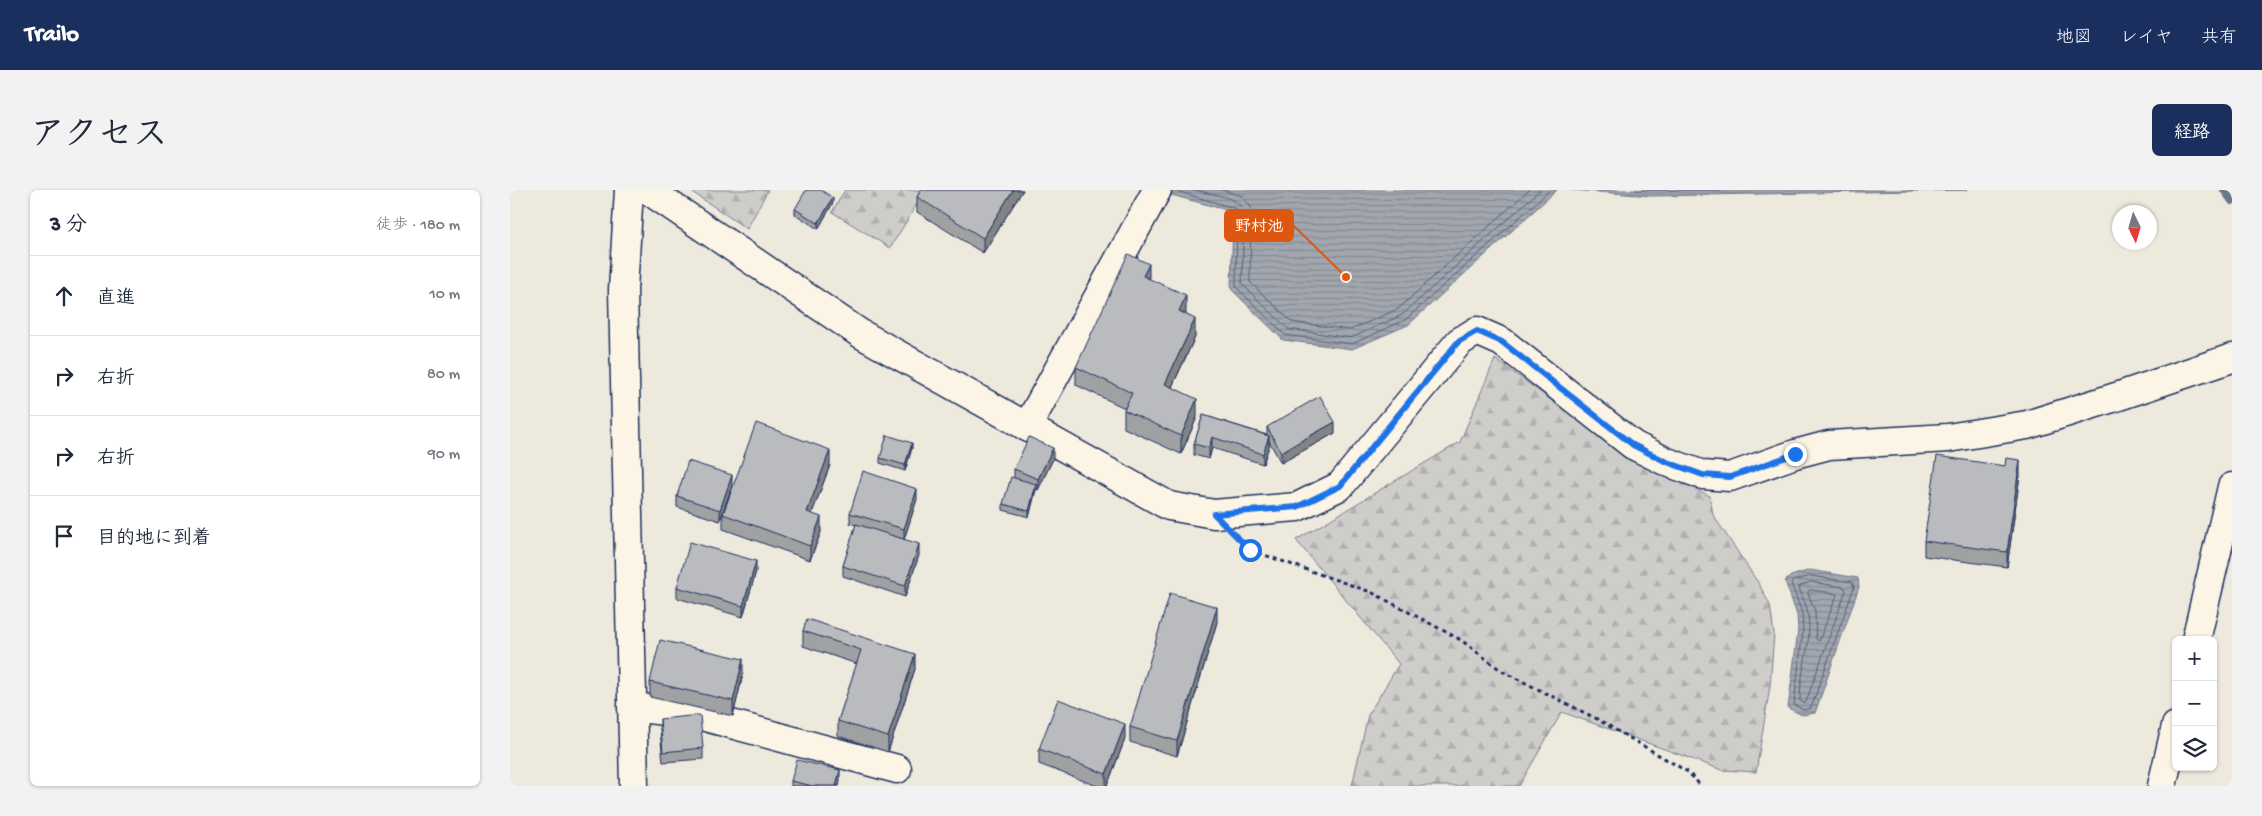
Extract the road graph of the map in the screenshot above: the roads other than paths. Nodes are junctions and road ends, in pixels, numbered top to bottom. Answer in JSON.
{"nodes":[{"id":1,"x":629,"y":190,"type":"edge"},
{"id":2,"x":648,"y":190,"type":"edge"},
{"id":3,"x":1157,"y":190,"type":"edge"},
{"id":4,"x":2232,"y":358,"type":"edge"},
{"id":5,"x":1027,"y":427,"type":"junction"},
{"id":6,"x":2232,"y":487,"type":"edge"},
{"id":7,"x":2197,"y":636,"type":"edge"},
{"id":8,"x":632,"y":707,"type":"junction"},
{"id":9,"x":2172,"y":743,"type":"edge"},
{"id":10,"x":897,"y":769,"type":"dead end"},
{"id":11,"x":634,"y":786,"type":"edge"},
{"id":12,"x":2162,"y":786,"type":"edge"}],
"edges":[{"from":1,"to":8,"type":"street"},
{"from":2,"to":5,"type":"street"},
{"from":3,"to":5,"type":"street"},
{"from":4,"to":5,"type":"street"},
{"from":6,"to":7,"type":"street"},
{"from":8,"to":10,"type":"street"},
{"from":8,"to":11,"type":"street"},
{"from":9,"to":12,"type":"street"}]}
